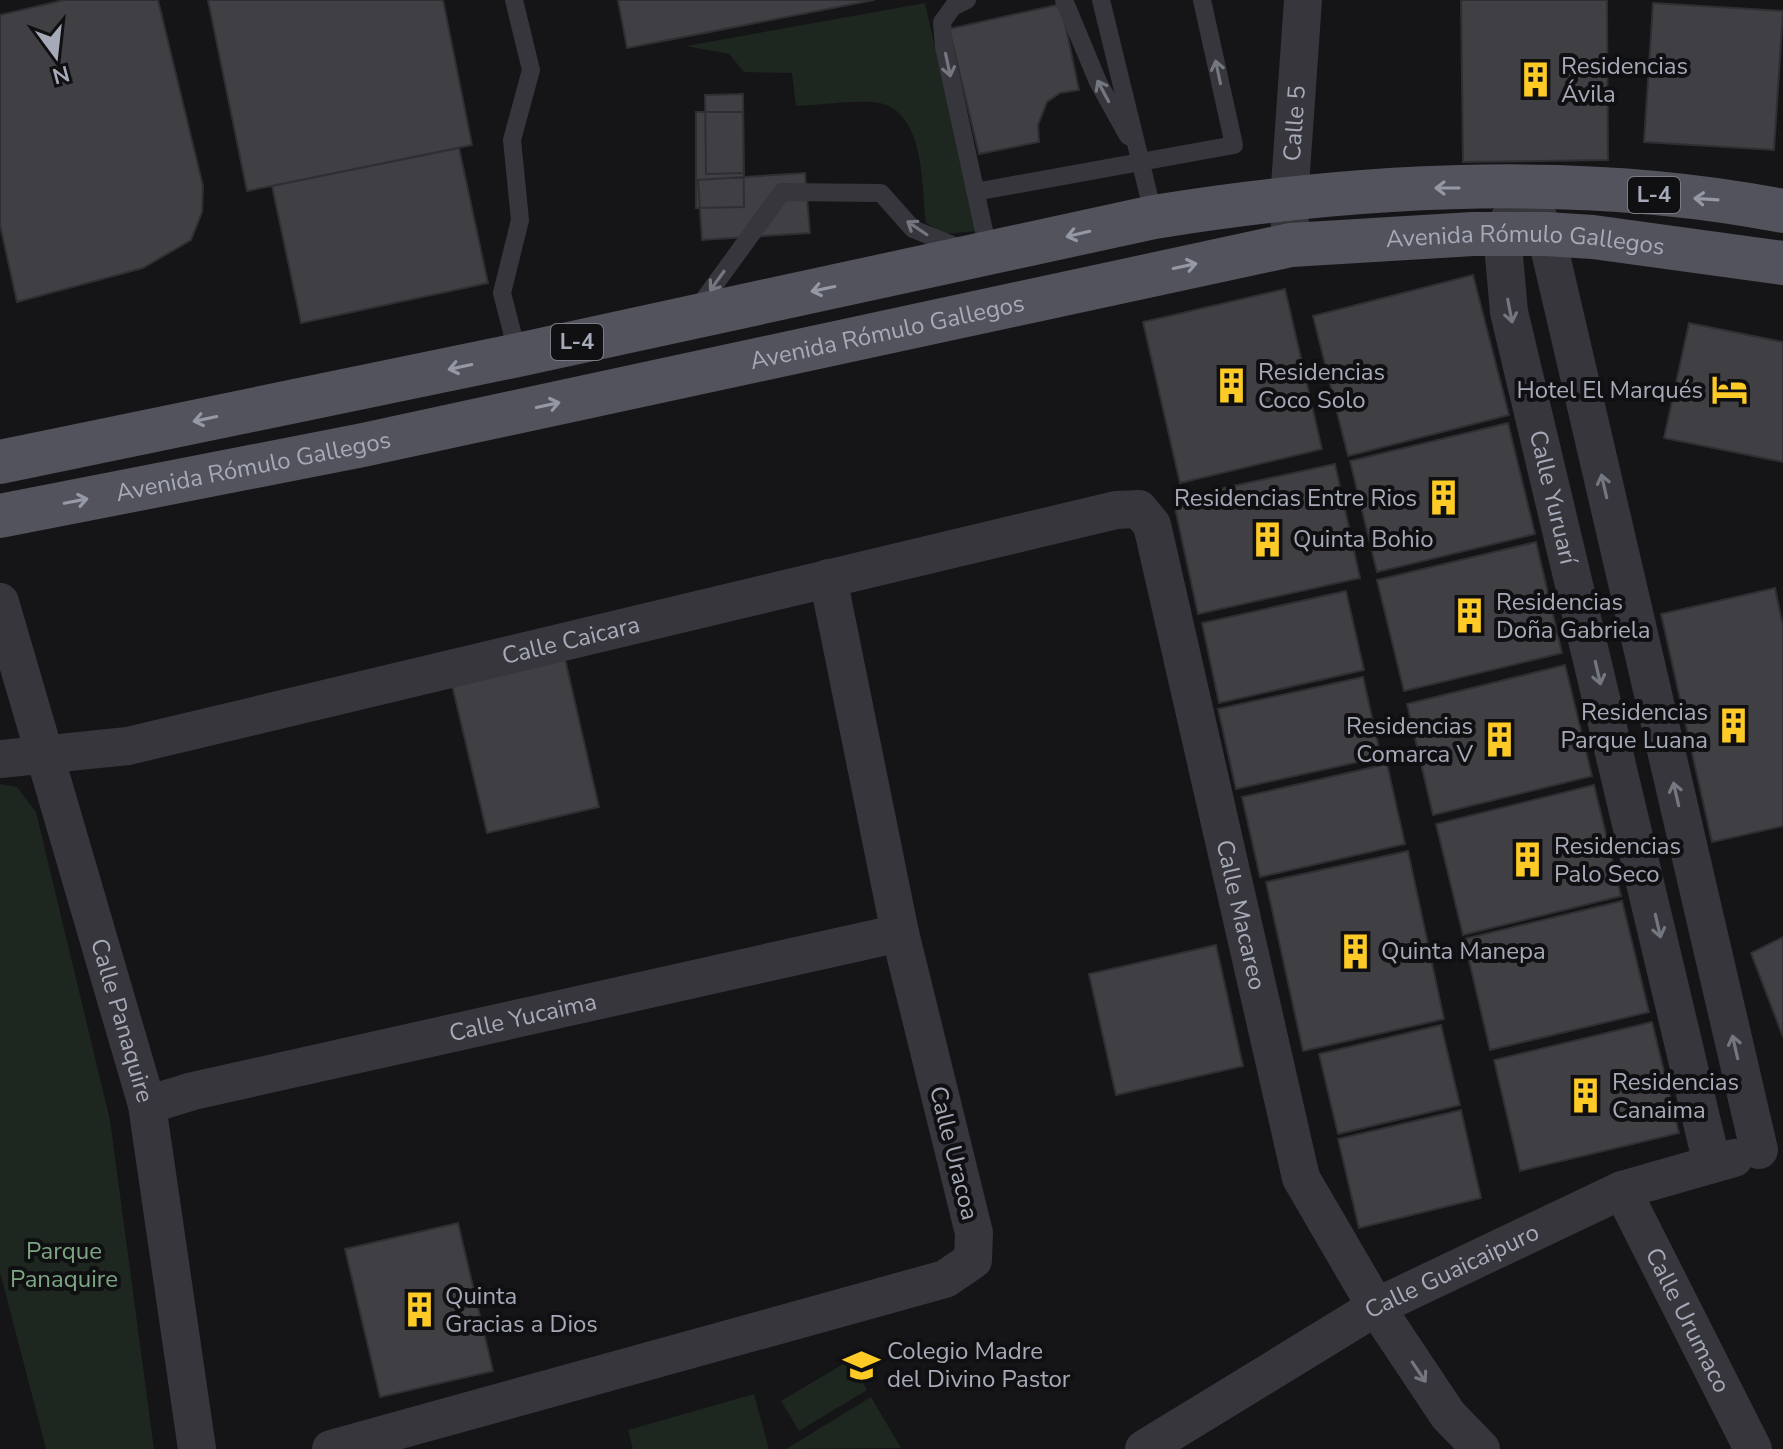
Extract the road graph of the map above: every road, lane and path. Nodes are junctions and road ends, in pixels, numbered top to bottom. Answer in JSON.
{"nodes":[{"id":1,"x":514,"y":0,"type":"edge"},
{"id":2,"x":967,"y":0,"type":"edge"},
{"id":3,"x":1064,"y":0,"type":"edge"},
{"id":4,"x":1101,"y":0,"type":"edge"},
{"id":5,"x":1202,"y":0,"type":"edge"},
{"id":6,"x":1303,"y":0,"type":"edge"},
{"id":7,"x":1140,"y":159,"type":"junction"},
{"id":8,"x":1525,"y":188,"type":"junction"},
{"id":9,"x":975,"y":192,"type":"junction"},
{"id":10,"x":1289,"y":200,"type":"junction"},
{"id":11,"x":1783,"y":211,"type":"edge"},
{"id":12,"x":1154,"y":217,"type":"junction"},
{"id":13,"x":1502,"y":234,"type":"junction"},
{"id":14,"x":1546,"y":234,"type":"junction"},
{"id":15,"x":1291,"y":245,"type":"junction"},
{"id":16,"x":989,"y":254,"type":"junction"},
{"id":17,"x":1783,"y":263,"type":"edge"},
{"id":18,"x":690,"y":318,"type":"junction"},
{"id":19,"x":518,"y":355,"type":"junction"},
{"id":20,"x":0,"y":462,"type":"edge"},
{"id":21,"x":1139,"y":509,"type":"joint"},
{"id":22,"x":0,"y":516,"type":"edge"},
{"id":23,"x":1616,"y":542,"type":"junction"},
{"id":24,"x":1568,"y":549,"type":"junction"},
{"id":25,"x":828,"y":578,"type":"junction"},
{"id":26,"x":0,"y":602,"type":"edge"},
{"id":27,"x":46,"y":754,"type":"junction"},
{"id":28,"x":0,"y":759,"type":"edge"},
{"id":29,"x":900,"y":933,"type":"junction"},
{"id":30,"x":147,"y":1105,"type":"junction"},
{"id":31,"x":1771,"y":1146,"type":"edge"},
{"id":32,"x":1712,"y":1164,"type":"junction"},
{"id":33,"x":1622,"y":1190,"type":"junction"},
{"id":34,"x":1376,"y":1307,"type":"junction"},
{"id":35,"x":197,"y":1449,"type":"edge"},
{"id":36,"x":331,"y":1449,"type":"edge"},
{"id":37,"x":1144,"y":1449,"type":"edge"},
{"id":38,"x":1481,"y":1449,"type":"edge"},
{"id":39,"x":1753,"y":1449,"type":"edge"}],
"edges":[{"from":1,"to":19,"type":"lane"},
{"from":2,"to":9,"type":"lane","one_way":true},
{"from":7,"to":3,"type":"lane","one_way":true},
{"from":4,"to":7,"type":"lane"},
{"from":7,"to":5,"type":"lane","one_way":true},
{"from":6,"to":10,"type":"street","name":"Calle 5"},
{"from":7,"to":9,"type":"lane"},
{"from":7,"to":12,"type":"lane"},
{"from":8,"to":10,"type":"main road","name":"Avenida Rómulo Gallegos","number":"L-4","one_way":true},
{"from":11,"to":8,"type":"main road","name":"Avenida Rómulo Gallegos","number":"L-4","one_way":true},
{"from":8,"to":13,"type":"street"},
{"from":8,"to":14,"type":"street","name":"Calle Yuruarí"},
{"from":9,"to":16,"type":"lane"},
{"from":10,"to":12,"type":"main road","name":"Avenida Rómulo Gallegos","number":"L-4"},
{"from":10,"to":15,"type":"street","name":"Calle 5"},
{"from":12,"to":16,"type":"main road","name":"Avenida Rómulo Gallegos","number":"L-4","one_way":true},
{"from":13,"to":14,"type":"main road","name":"Avenida Rómulo Gallegos","number":"L-4"},
{"from":13,"to":15,"type":"main road","name":"Avenida Rómulo Gallegos","number":"L-4"},
{"from":13,"to":24,"type":"street","name":"Calle Yuruarí","one_way":true},
{"from":14,"to":17,"type":"main road","name":"Avenida Rómulo Gallegos","number":"L-4"},
{"from":23,"to":14,"type":"street","name":"Calle Yuruarí","one_way":true},
{"from":22,"to":15,"type":"main road","name":"Avenida Rómulo Gallegos","number":"L-4","one_way":true},
{"from":16,"to":18,"type":"main road","name":"Avenida Rómulo Gallegos","number":"L-4","one_way":true},
{"from":16,"to":18,"type":"lane","one_way":true},
{"from":18,"to":19,"type":"main road","name":"Avenida Rómulo Gallegos","number":"L-4"},
{"from":19,"to":20,"type":"main road","name":"Avenida Rómulo Gallegos","number":"L-4","one_way":true},
{"from":21,"to":25,"type":"street","name":"Calle Caicara"},
{"from":21,"to":34,"type":"street","name":"Calle Macareo"},
{"from":23,"to":24,"type":"street"},
{"from":31,"to":23,"type":"street","name":"Calle Yuruarí","one_way":true},
{"from":24,"to":32,"type":"street","name":"Calle Yuruarí","one_way":true},
{"from":25,"to":27,"type":"street","name":"Calle Caicara"},
{"from":25,"to":29,"type":"street","name":"Calle Uracoa"},
{"from":26,"to":27,"type":"street","name":"Calle Panaquire"},
{"from":27,"to":28,"type":"street","name":"Calle Caicara"},
{"from":27,"to":30,"type":"street","name":"Calle Panaquire"},
{"from":29,"to":30,"type":"street","name":"Calle Yucaima"},
{"from":29,"to":36,"type":"street","name":"Calle Uracoa"},
{"from":30,"to":35,"type":"street","name":"Calle Panaquire"},
{"from":31,"to":32,"type":"street","name":"Calle Guaicaipuro"},
{"from":32,"to":33,"type":"street","name":"Calle Guaicaipuro"},
{"from":33,"to":34,"type":"street","name":"Calle Guaicaipuro"},
{"from":33,"to":39,"type":"street","name":"Calle Urumaco"},
{"from":34,"to":37,"type":"street","name":"Calle Guaicaipuro"},
{"from":34,"to":38,"type":"street","name":"Calle Macareo","one_way":true}]}
